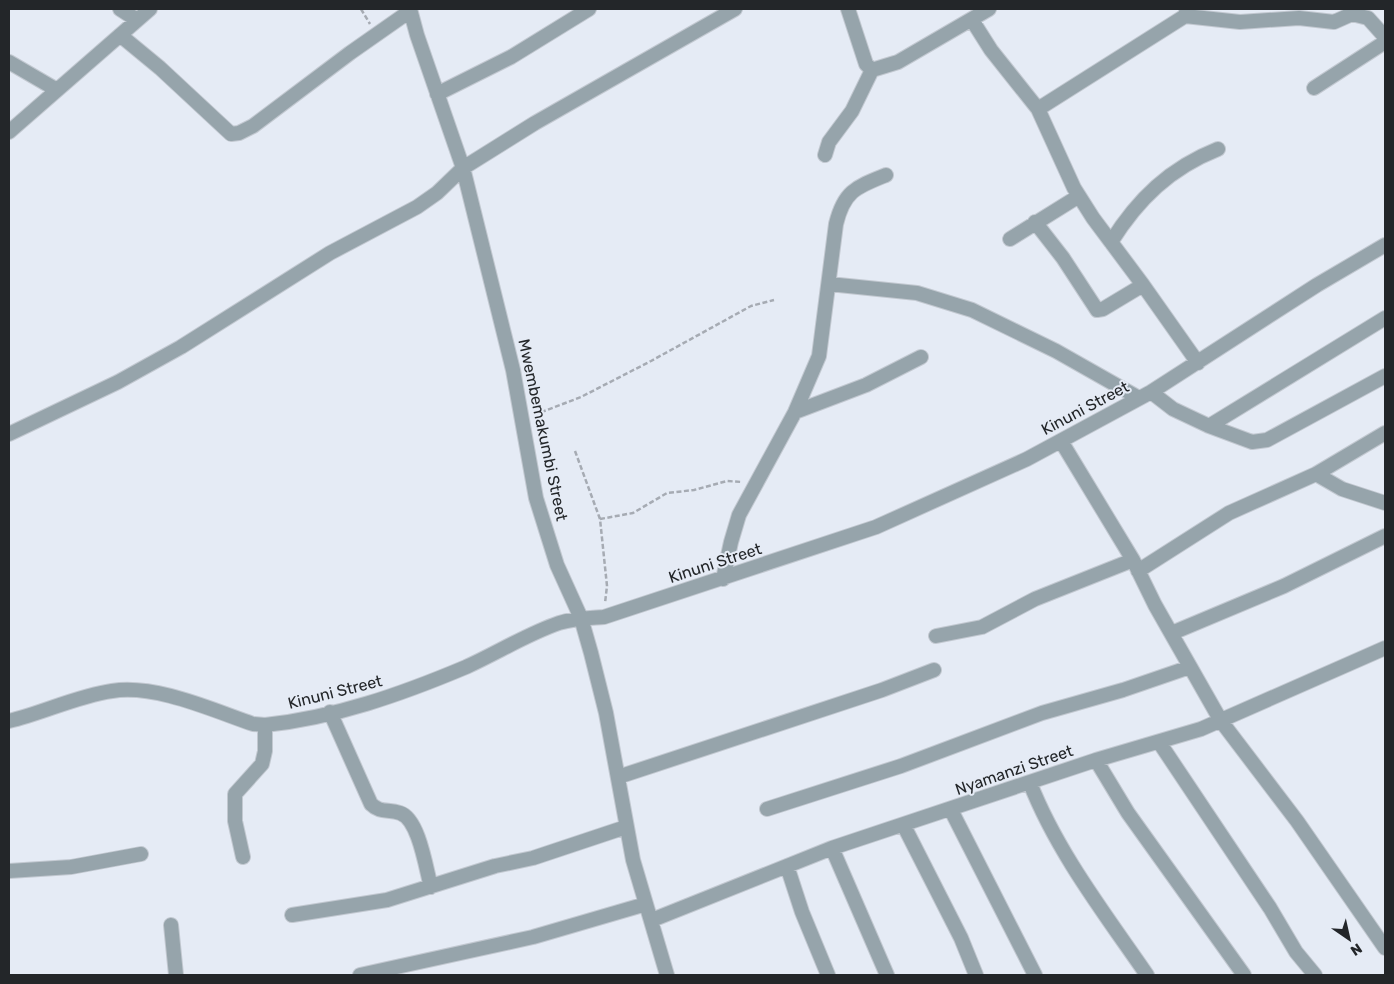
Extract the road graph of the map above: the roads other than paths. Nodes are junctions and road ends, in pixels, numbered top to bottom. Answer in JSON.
{"nodes":[{"id":1,"x":120,"y":9,"type":"edge"},
{"id":2,"x":150,"y":9,"type":"edge"},
{"id":3,"x":589,"y":9,"type":"edge"},
{"id":4,"x":735,"y":9,"type":"edge"},
{"id":5,"x":848,"y":9,"type":"edge"},
{"id":6,"x":410,"y":10,"type":"edge"},
{"id":7,"x":1186,"y":12,"type":"edge"},
{"id":8,"x":979,"y":13,"type":"edge"},
{"id":9,"x":137,"y":20,"type":"junction"},
{"id":10,"x":120,"y":35,"type":"junction"},
{"id":11,"x":1385,"y":37,"type":"edge"},
{"id":12,"x":1385,"y":42,"type":"edge"},
{"id":13,"x":9,"y":62,"type":"edge"},
{"id":14,"x":872,"y":70,"type":"junction"},
{"id":15,"x":1314,"y":88,"type":"dead end"},
{"id":16,"x":57,"y":90,"type":"junction"},
{"id":17,"x":437,"y":94,"type":"junction"},
{"id":18,"x":1038,"y":109,"type":"junction"},
{"id":19,"x":10,"y":129,"type":"edge"},
{"id":20,"x":1218,"y":149,"type":"dead end"},
{"id":21,"x":825,"y":155,"type":"dead end"},
{"id":22,"x":463,"y":168,"type":"junction"},
{"id":23,"x":886,"y":175,"type":"dead end"},
{"id":24,"x":1079,"y":196,"type":"junction"},
{"id":25,"x":1035,"y":222,"type":"junction"},
{"id":26,"x":1010,"y":239,"type":"dead end"},
{"id":27,"x":1111,"y":242,"type":"junction"},
{"id":28,"x":1385,"y":245,"type":"edge"},
{"id":29,"x":829,"y":284,"type":"junction"},
{"id":30,"x":1143,"y":284,"type":"junction"},
{"id":31,"x":1385,"y":318,"type":"edge"},
{"id":32,"x":921,"y":357,"type":"dead end"},
{"id":33,"x":1198,"y":363,"type":"junction"},
{"id":34,"x":1385,"y":376,"type":"edge"},
{"id":35,"x":1145,"y":395,"type":"junction"},
{"id":36,"x":795,"y":412,"type":"junction"},
{"id":37,"x":1209,"y":426,"type":"junction"},
{"id":38,"x":1385,"y":433,"type":"edge"},
{"id":39,"x":9,"y":434,"type":"edge"},
{"id":40,"x":1061,"y":441,"type":"junction"},
{"id":41,"x":1316,"y":474,"type":"junction"},
{"id":42,"x":1385,"y":504,"type":"edge"},
{"id":43,"x":1385,"y":536,"type":"edge"},
{"id":44,"x":1135,"y":565,"type":"junction"},
{"id":45,"x":723,"y":579,"type":"junction"},
{"id":46,"x":581,"y":618,"type":"junction"},
{"id":47,"x":1172,"y":633,"type":"junction"},
{"id":48,"x":936,"y":636,"type":"dead end"},
{"id":49,"x":1385,"y":648,"type":"edge"},
{"id":50,"x":1190,"y":667,"type":"junction"},
{"id":51,"x":934,"y":670,"type":"dead end"},
{"id":52,"x":330,"y":712,"type":"junction"},
{"id":53,"x":9,"y":721,"type":"edge"},
{"id":54,"x":1220,"y":721,"type":"junction"},
{"id":55,"x":265,"y":725,"type":"junction"},
{"id":56,"x":1159,"y":742,"type":"junction"},
{"id":57,"x":1096,"y":760,"type":"junction"},
{"id":58,"x":618,"y":777,"type":"junction"},
{"id":59,"x":1030,"y":783,"type":"junction"},
{"id":60,"x":767,"y":809,"type":"dead end"},
{"id":61,"x":952,"y":810,"type":"junction"},
{"id":62,"x":904,"y":826,"type":"junction"},
{"id":63,"x":626,"y":827,"type":"junction"},
{"id":64,"x":832,"y":848,"type":"junction"},
{"id":65,"x":141,"y":854,"type":"dead end"},
{"id":66,"x":242,"y":857,"type":"dead end"},
{"id":67,"x":787,"y":866,"type":"junction"},
{"id":68,"x":9,"y":871,"type":"edge"},
{"id":69,"x":431,"y":887,"type":"junction"},
{"id":70,"x":646,"y":904,"type":"junction"},
{"id":71,"x":292,"y":916,"type":"dead end"},
{"id":72,"x":652,"y":920,"type":"junction"},
{"id":73,"x":171,"y":926,"type":"dead end"},
{"id":74,"x":1385,"y":948,"type":"edge"},
{"id":75,"x":176,"y":975,"type":"edge"},
{"id":76,"x":360,"y":975,"type":"edge"},
{"id":77,"x":666,"y":975,"type":"edge"},
{"id":78,"x":828,"y":975,"type":"edge"},
{"id":79,"x":887,"y":975,"type":"edge"},
{"id":80,"x":976,"y":975,"type":"edge"},
{"id":81,"x":1035,"y":975,"type":"edge"},
{"id":82,"x":1147,"y":975,"type":"edge"},
{"id":83,"x":1244,"y":975,"type":"edge"},
{"id":84,"x":1315,"y":975,"type":"edge"}],
"edges":[{"from":1,"to":9,"type":"street"},
{"from":2,"to":9,"type":"street"},
{"from":3,"to":17,"type":"street"},
{"from":4,"to":22,"type":"street"},
{"from":5,"to":14,"type":"street"},
{"from":6,"to":10,"type":"street"},
{"from":6,"to":17,"type":"street","name":"Mwembemakumbi Street"},
{"from":7,"to":11,"type":"street"},
{"from":7,"to":18,"type":"street"},
{"from":8,"to":14,"type":"street"},
{"from":8,"to":18,"type":"street"},
{"from":9,"to":10,"type":"street"},
{"from":10,"to":16,"type":"street"},
{"from":12,"to":15,"type":"street"},
{"from":13,"to":16,"type":"street"},
{"from":14,"to":21,"type":"street"},
{"from":16,"to":19,"type":"street"},
{"from":17,"to":22,"type":"street","name":"Mwembemakumbi Street"},
{"from":18,"to":24,"type":"street"},
{"from":20,"to":27,"type":"street"},
{"from":22,"to":39,"type":"street"},
{"from":22,"to":46,"type":"street","name":"Mwembemakumbi Street"},
{"from":23,"to":29,"type":"street"},
{"from":24,"to":25,"type":"street"},
{"from":24,"to":27,"type":"street"},
{"from":25,"to":26,"type":"street"},
{"from":25,"to":30,"type":"street"},
{"from":27,"to":30,"type":"street"},
{"from":28,"to":33,"type":"street","name":"Kinuni Street"},
{"from":29,"to":35,"type":"street"},
{"from":29,"to":36,"type":"street"},
{"from":30,"to":33,"type":"street"},
{"from":31,"to":37,"type":"street"},
{"from":32,"to":36,"type":"street"},
{"from":33,"to":35,"type":"street","name":"Kinuni Street"},
{"from":34,"to":37,"type":"street"},
{"from":35,"to":37,"type":"street"},
{"from":35,"to":40,"type":"street","name":"Kinuni Street"},
{"from":36,"to":45,"type":"street"},
{"from":38,"to":41,"type":"street"},
{"from":40,"to":44,"type":"street"},
{"from":40,"to":45,"type":"street","name":"Kinuni Street"},
{"from":41,"to":42,"type":"street"},
{"from":41,"to":44,"type":"street"},
{"from":43,"to":47,"type":"street"},
{"from":44,"to":47,"type":"street"},
{"from":44,"to":48,"type":"street"},
{"from":45,"to":46,"type":"street","name":"Kinuni Street"},
{"from":46,"to":52,"type":"street","name":"Kinuni Street"},
{"from":46,"to":58,"type":"street","name":"Mwembemakumbi Street"},
{"from":47,"to":50,"type":"street"},
{"from":49,"to":54,"type":"street","name":"Nyamanzi Street"},
{"from":50,"to":54,"type":"street"},
{"from":50,"to":60,"type":"street"},
{"from":51,"to":58,"type":"street"},
{"from":52,"to":55,"type":"street","name":"Kinuni Street"},
{"from":52,"to":69,"type":"street"},
{"from":53,"to":55,"type":"street","name":"Kinuni Street"},
{"from":54,"to":56,"type":"street","name":"Nyamanzi Street"},
{"from":54,"to":74,"type":"street"},
{"from":55,"to":66,"type":"street"},
{"from":56,"to":57,"type":"street","name":"Nyamanzi Street"},
{"from":56,"to":84,"type":"street"},
{"from":57,"to":59,"type":"street","name":"Nyamanzi Street"},
{"from":57,"to":83,"type":"street"},
{"from":58,"to":63,"type":"street","name":"Mwembemakumbi Street"},
{"from":59,"to":61,"type":"street","name":"Nyamanzi Street"},
{"from":59,"to":82,"type":"street"},
{"from":61,"to":62,"type":"street","name":"Nyamanzi Street"},
{"from":61,"to":81,"type":"street"},
{"from":62,"to":64,"type":"street","name":"Nyamanzi Street"},
{"from":62,"to":80,"type":"street"},
{"from":63,"to":69,"type":"street"},
{"from":63,"to":70,"type":"street","name":"Mwembemakumbi Street"},
{"from":64,"to":67,"type":"street","name":"Nyamanzi Street"},
{"from":64,"to":79,"type":"street"},
{"from":65,"to":68,"type":"street"},
{"from":67,"to":72,"type":"street","name":"Nyamanzi Street"},
{"from":67,"to":78,"type":"street"},
{"from":69,"to":71,"type":"street"},
{"from":70,"to":72,"type":"street","name":"Mwembemakumbi Street"},
{"from":70,"to":76,"type":"street"},
{"from":72,"to":77,"type":"street","name":"Mwembemakumbi Street"},
{"from":73,"to":75,"type":"street"}]}
